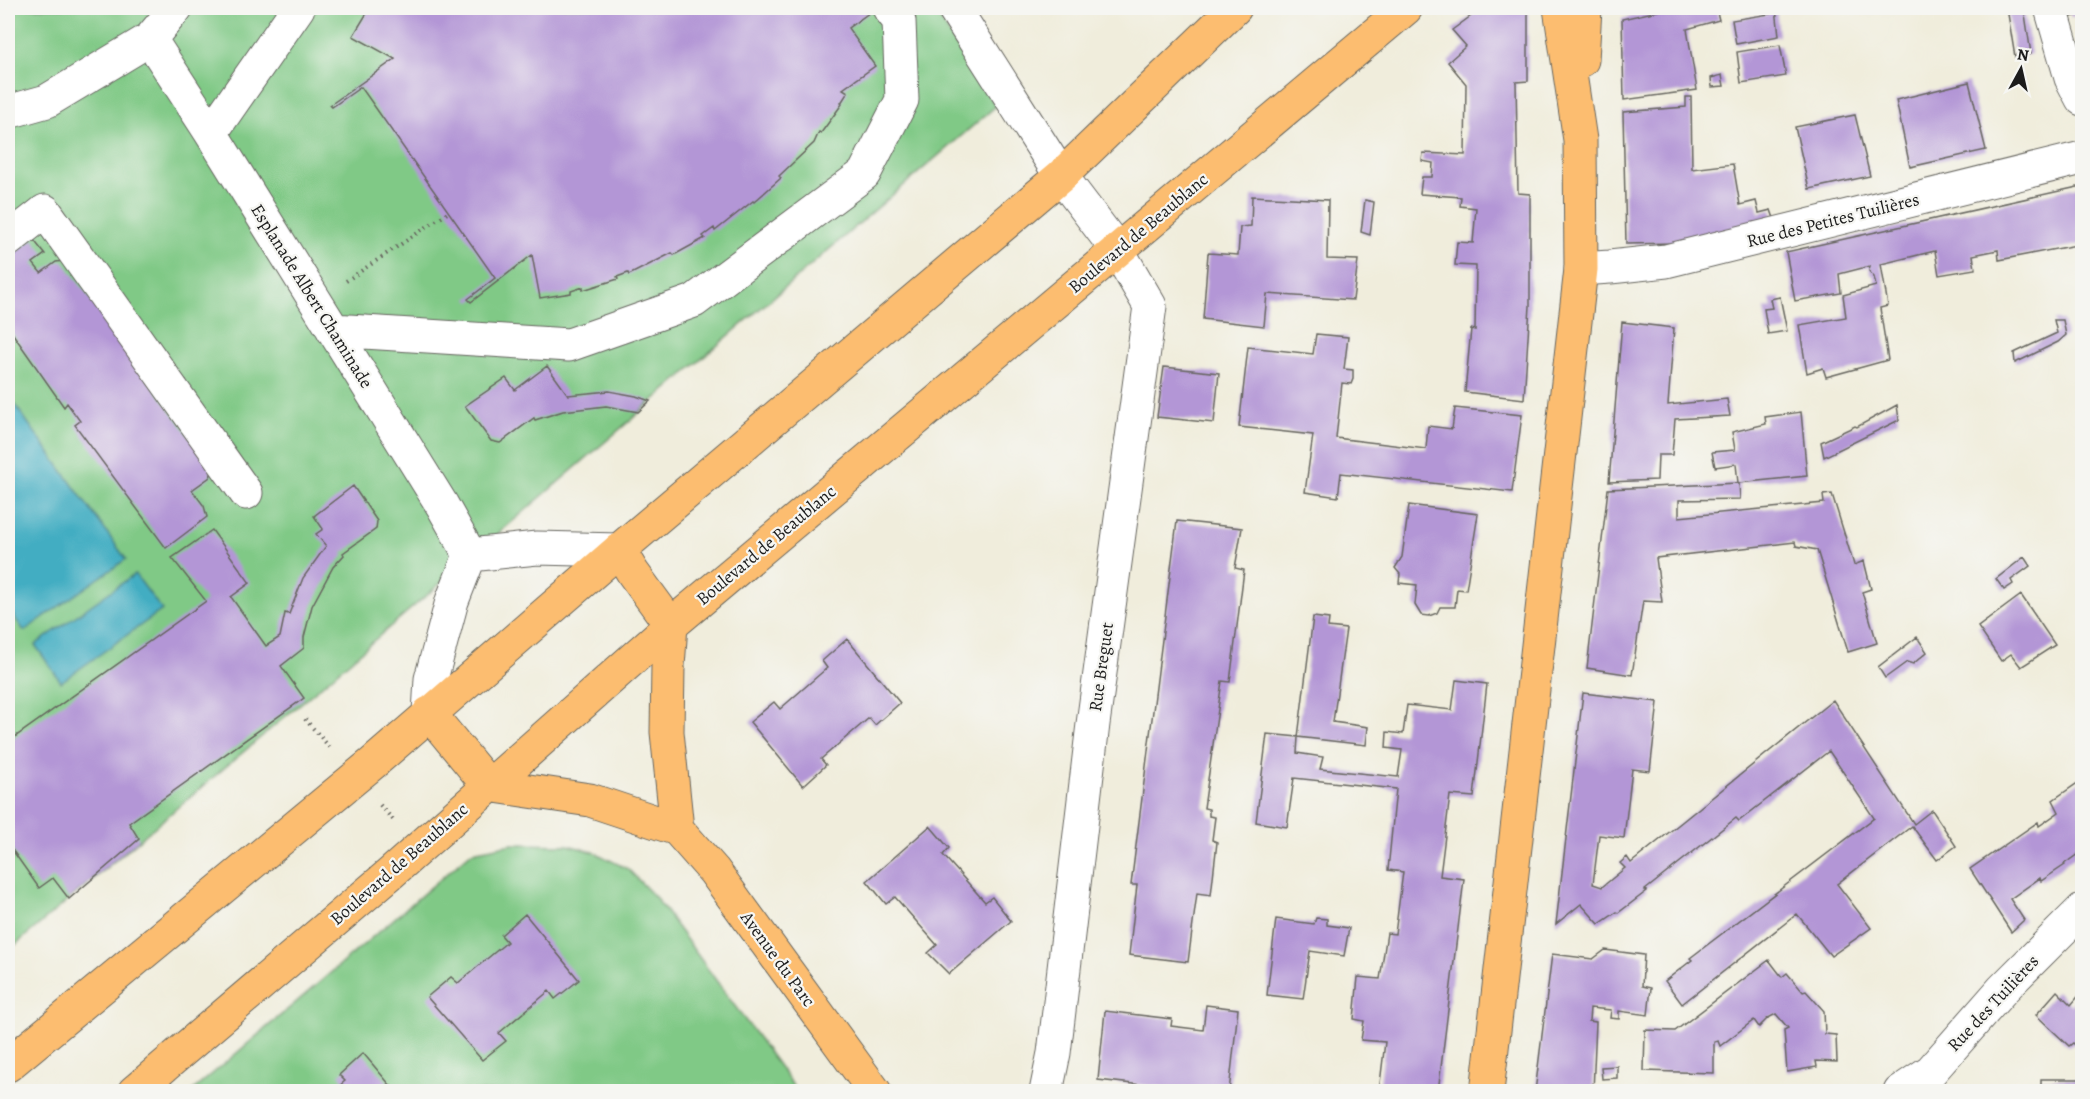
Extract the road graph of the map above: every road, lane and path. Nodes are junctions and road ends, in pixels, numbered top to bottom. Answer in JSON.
{"nodes":[{"id":1,"x":176,"y":8,"type":"edge"},
{"id":2,"x":298,"y":8,"type":"edge"},
{"id":3,"x":889,"y":8,"type":"edge"},
{"id":4,"x":954,"y":8,"type":"edge"},
{"id":5,"x":1235,"y":8,"type":"edge"},
{"id":6,"x":1406,"y":8,"type":"edge"},
{"id":7,"x":1560,"y":8,"type":"edge"},
{"id":8,"x":1584,"y":8,"type":"edge"},
{"id":9,"x":2051,"y":8,"type":"edge"},
{"id":10,"x":150,"y":39,"type":"junction"},
{"id":11,"x":2082,"y":99,"type":"edge"},
{"id":12,"x":8,"y":112,"type":"edge"},
{"id":13,"x":1576,"y":113,"type":"junction"},
{"id":14,"x":211,"y":133,"type":"junction"},
{"id":15,"x":2082,"y":158,"type":"edge"},
{"id":16,"x":1061,"y":176,"type":"junction"},
{"id":17,"x":449,"y":212,"type":"dead end"},
{"id":18,"x":8,"y":240,"type":"edge"},
{"id":19,"x":1118,"y":251,"type":"junction"},
{"id":20,"x":1581,"y":268,"type":"junction"},
{"id":21,"x":315,"y":301,"type":"junction"},
{"id":22,"x":333,"y":330,"type":"junction"},
{"id":23,"x":246,"y":493,"type":"dead end"},
{"id":24,"x":619,"y":550,"type":"junction"},
{"id":25,"x":470,"y":555,"type":"junction"},
{"id":26,"x":671,"y":625,"type":"junction"},
{"id":27,"x":429,"y":713,"type":"junction"},
{"id":28,"x":488,"y":785,"type":"junction"},
{"id":29,"x":677,"y":829,"type":"junction"},
{"id":30,"x":2082,"y":910,"type":"edge"},
{"id":31,"x":8,"y":1065,"type":"edge"},
{"id":32,"x":134,"y":1092,"type":"edge"},
{"id":33,"x":875,"y":1092,"type":"edge"},
{"id":34,"x":1046,"y":1092,"type":"edge"},
{"id":35,"x":1487,"y":1092,"type":"edge"},
{"id":36,"x":1900,"y":1092,"type":"edge"}],
"edges":[{"from":1,"to":10,"type":"street"},
{"from":2,"to":14,"type":"street"},
{"from":3,"to":22,"type":"street"},
{"from":4,"to":16,"type":"street","name":"Rue Breguet"},
{"from":5,"to":16,"type":"main road"},
{"from":6,"to":19,"type":"main road","name":"Boulevard de Beaublanc"},
{"from":7,"to":13,"type":"main road"},
{"from":8,"to":13,"type":"main road"},
{"from":9,"to":11,"type":"street"},
{"from":10,"to":12,"type":"street"},
{"from":10,"to":14,"type":"street","name":"Esplanade Albert Chaminade"},
{"from":13,"to":20,"type":"main road"},
{"from":14,"to":21,"type":"street","name":"Esplanade Albert Chaminade"},
{"from":15,"to":20,"type":"street","name":"Rue des Petites Tuilières"},
{"from":16,"to":19,"type":"street","name":"Rue Breguet"},
{"from":16,"to":24,"type":"main road"},
{"from":17,"to":21,"type":"path"},
{"from":18,"to":23,"type":"street"},
{"from":19,"to":26,"type":"main road","name":"Boulevard de Beaublanc"},
{"from":19,"to":34,"type":"street","name":"Rue Breguet"},
{"from":20,"to":35,"type":"main road"},
{"from":21,"to":22,"type":"street","name":"Esplanade Albert Chaminade"},
{"from":22,"to":25,"type":"street","name":"Esplanade Albert Chaminade"},
{"from":24,"to":25,"type":"street"},
{"from":24,"to":26,"type":"main road"},
{"from":24,"to":27,"type":"main road"},
{"from":25,"to":27,"type":"street"},
{"from":26,"to":28,"type":"main road","name":"Boulevard de Beaublanc"},
{"from":26,"to":29,"type":"main road"},
{"from":27,"to":28,"type":"main road"},
{"from":27,"to":31,"type":"main road"},
{"from":28,"to":29,"type":"main road"},
{"from":28,"to":32,"type":"main road","name":"Boulevard de Beaublanc"},
{"from":29,"to":33,"type":"main road","name":"Avenue du Parc"},
{"from":30,"to":36,"type":"street","name":"Rue des Tuilières"}]}
